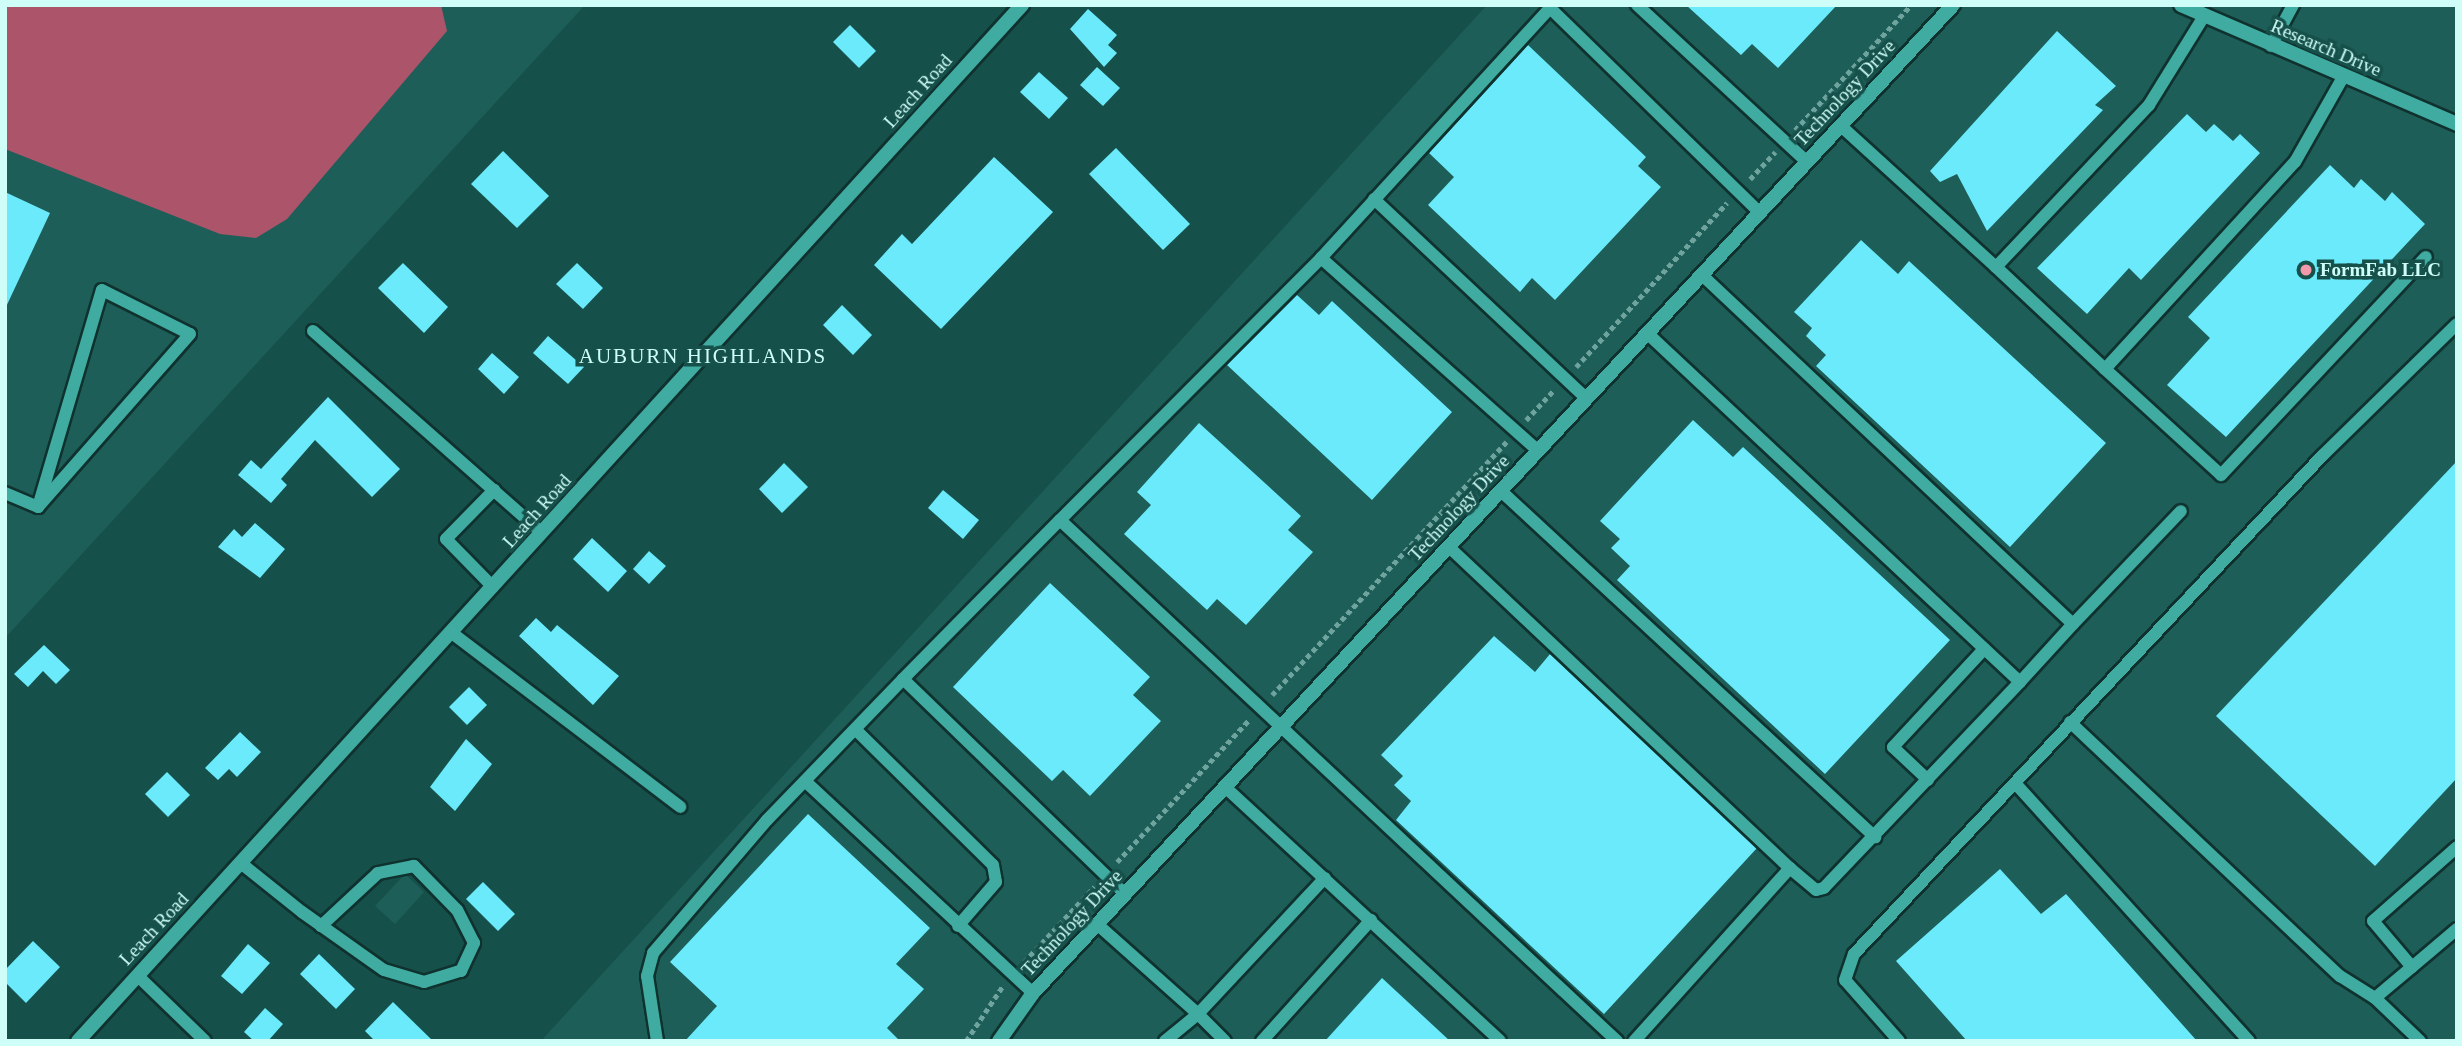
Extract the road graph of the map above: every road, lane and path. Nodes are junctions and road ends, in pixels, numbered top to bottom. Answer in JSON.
{"nodes":[{"id":1,"x":1022,"y":5,"type":"edge"},
{"id":2,"x":1637,"y":5,"type":"edge"},
{"id":3,"x":1911,"y":5,"type":"edge"},
{"id":4,"x":1953,"y":5,"type":"edge"},
{"id":5,"x":2181,"y":5,"type":"edge"},
{"id":6,"x":2293,"y":5,"type":"edge"},
{"id":7,"x":1551,"y":7,"type":"edge"},
{"id":8,"x":2203,"y":18,"type":"junction"},
{"id":9,"x":2271,"y":47,"type":"junction"},
{"id":10,"x":2343,"y":77,"type":"junction"},
{"id":11,"x":2457,"y":124,"type":"edge"},
{"id":12,"x":1841,"y":126,"type":"junction"},
{"id":13,"x":1785,"y":141,"type":"junction"},
{"id":14,"x":1807,"y":162,"type":"junction"},
{"id":15,"x":1739,"y":191,"type":"junction"},
{"id":16,"x":1374,"y":199,"type":"junction"},
{"id":17,"x":1760,"y":212,"type":"junction"},
{"id":18,"x":2426,"y":257,"type":"dead end"},
{"id":19,"x":1321,"y":258,"type":"junction"},
{"id":20,"x":1996,"y":267,"type":"junction"},
{"id":21,"x":1702,"y":275,"type":"junction"},
{"id":22,"x":2457,"y":324,"type":"edge"},
{"id":23,"x":313,"y":331,"type":"dead end"},
{"id":24,"x":1647,"y":333,"type":"junction"},
{"id":25,"x":2105,"y":369,"type":"junction"},
{"id":26,"x":1564,"y":379,"type":"junction"},
{"id":27,"x":1587,"y":399,"type":"junction"},
{"id":28,"x":1514,"y":433,"type":"junction"},
{"id":29,"x":1538,"y":451,"type":"junction"},
{"id":30,"x":494,"y":490,"type":"junction"},
{"id":31,"x":1501,"y":491,"type":"junction"},
{"id":32,"x":5,"y":493,"type":"edge"},
{"id":33,"x":38,"y":507,"type":"junction"},
{"id":34,"x":2181,"y":511,"type":"dead end"},
{"id":35,"x":1060,"y":520,"type":"junction"},
{"id":36,"x":542,"y":533,"type":"junction"},
{"id":37,"x":1449,"y":547,"type":"junction"},
{"id":38,"x":493,"y":587,"type":"junction"},
{"id":39,"x":2073,"y":624,"type":"junction"},
{"id":40,"x":452,"y":633,"type":"junction"},
{"id":41,"x":1984,"y":649,"type":"junction"},
{"id":42,"x":903,"y":679,"type":"junction"},
{"id":43,"x":2020,"y":682,"type":"junction"},
{"id":44,"x":1259,"y":709,"type":"junction"},
{"id":45,"x":2070,"y":722,"type":"junction"},
{"id":46,"x":1279,"y":729,"type":"junction"},
{"id":47,"x":856,"y":730,"type":"junction"},
{"id":48,"x":1928,"y":780,"type":"junction"},
{"id":49,"x":806,"y":782,"type":"junction"},
{"id":50,"x":2015,"y":783,"type":"junction"},
{"id":51,"x":1225,"y":787,"type":"junction"},
{"id":52,"x":680,"y":807,"type":"dead end"},
{"id":53,"x":1875,"y":837,"type":"junction"},
{"id":54,"x":2457,"y":847,"type":"edge"},
{"id":55,"x":242,"y":864,"type":"junction"},
{"id":56,"x":1790,"y":868,"type":"junction"},
{"id":57,"x":1105,"y":875,"type":"junction"},
{"id":58,"x":1325,"y":878,"type":"junction"},
{"id":59,"x":1125,"y":894,"type":"junction"},
{"id":60,"x":1371,"y":920,"type":"junction"},
{"id":61,"x":1097,"y":924,"type":"junction"},
{"id":62,"x":321,"y":926,"type":"junction"},
{"id":63,"x":958,"y":926,"type":"junction"},
{"id":64,"x":2457,"y":929,"type":"edge"},
{"id":65,"x":2412,"y":967,"type":"junction"},
{"id":66,"x":138,"y":976,"type":"junction"},
{"id":67,"x":1011,"y":977,"type":"junction"},
{"id":68,"x":1033,"y":993,"type":"junction"},
{"id":69,"x":2375,"y":998,"type":"junction"},
{"id":70,"x":1198,"y":1014,"type":"junction"},
{"id":71,"x":78,"y":1041,"type":"edge"},
{"id":72,"x":205,"y":1041,"type":"edge"},
{"id":73,"x":657,"y":1041,"type":"edge"},
{"id":74,"x":966,"y":1041,"type":"edge"},
{"id":75,"x":999,"y":1041,"type":"edge"},
{"id":76,"x":1165,"y":1041,"type":"edge"},
{"id":77,"x":1225,"y":1041,"type":"edge"},
{"id":78,"x":1262,"y":1041,"type":"edge"},
{"id":79,"x":1500,"y":1041,"type":"edge"},
{"id":80,"x":1616,"y":1041,"type":"edge"},
{"id":81,"x":1634,"y":1041,"type":"edge"},
{"id":82,"x":1899,"y":1041,"type":"edge"},
{"id":83,"x":2249,"y":1041,"type":"edge"},
{"id":84,"x":2420,"y":1041,"type":"edge"}],
"edges":[{"from":1,"to":36,"type":"street","name":"Leach Road"},
{"from":2,"to":13,"type":"lane"},
{"from":3,"to":13,"type":"path"},
{"from":4,"to":12,"type":"street","name":"Technology Drive"},
{"from":5,"to":8,"type":"street","name":"Research Drive"},
{"from":6,"to":9,"type":"lane"},
{"from":7,"to":15,"type":"lane"},
{"from":7,"to":16,"type":"lane"},
{"from":8,"to":9,"type":"street","name":"Research Drive"},
{"from":8,"to":20,"type":"lane"},
{"from":9,"to":10,"type":"street","name":"Research Drive"},
{"from":10,"to":11,"type":"street","name":"Research Drive"},
{"from":10,"to":25,"type":"lane"},
{"from":12,"to":14,"type":"street","name":"Technology Drive"},
{"from":12,"to":20,"type":"lane"},
{"from":13,"to":14,"type":"lane"},
{"from":13,"to":15,"type":"path"},
{"from":14,"to":17,"type":"street","name":"Technology Drive"},
{"from":15,"to":17,"type":"lane"},
{"from":15,"to":26,"type":"path"},
{"from":16,"to":19,"type":"lane"},
{"from":16,"to":26,"type":"lane"},
{"from":17,"to":21,"type":"street","name":"Technology Drive"},
{"from":18,"to":25,"type":"lane"},
{"from":19,"to":28,"type":"lane"},
{"from":19,"to":35,"type":"lane"},
{"from":20,"to":25,"type":"lane"},
{"from":21,"to":24,"type":"street","name":"Technology Drive"},
{"from":21,"to":39,"type":"lane"},
{"from":22,"to":45,"type":"lane"},
{"from":23,"to":30,"type":"lane"},
{"from":24,"to":27,"type":"street","name":"Technology Drive"},
{"from":24,"to":41,"type":"lane"},
{"from":26,"to":27,"type":"lane"},
{"from":26,"to":28,"type":"path"},
{"from":27,"to":29,"type":"street","name":"Technology Drive"},
{"from":28,"to":29,"type":"lane"},
{"from":28,"to":44,"type":"path"},
{"from":29,"to":31,"type":"street","name":"Technology Drive"},
{"from":30,"to":36,"type":"lane"},
{"from":30,"to":38,"type":"lane"},
{"from":31,"to":37,"type":"street","name":"Technology Drive"},
{"from":31,"to":53,"type":"lane"},
{"from":32,"to":33,"type":"lane"},
{"from":33,"to":33,"type":"lane"},
{"from":34,"to":39,"type":"lane"},
{"from":35,"to":42,"type":"lane"},
{"from":35,"to":44,"type":"lane"},
{"from":36,"to":38,"type":"street","name":"Leach Road"},
{"from":37,"to":46,"type":"street","name":"Technology Drive"},
{"from":37,"to":56,"type":"lane"},
{"from":38,"to":40,"type":"street","name":"Leach Road"},
{"from":39,"to":43,"type":"lane"},
{"from":40,"to":52,"type":"lane"},
{"from":40,"to":55,"type":"street","name":"Leach Road"},
{"from":41,"to":43,"type":"lane"},
{"from":41,"to":48,"type":"lane"},
{"from":42,"to":47,"type":"lane"},
{"from":42,"to":57,"type":"lane"},
{"from":43,"to":48,"type":"lane"},
{"from":44,"to":46,"type":"lane"},
{"from":44,"to":57,"type":"path"},
{"from":45,"to":50,"type":"lane"},
{"from":45,"to":69,"type":"lane"},
{"from":46,"to":51,"type":"street","name":"Technology Drive"},
{"from":46,"to":80,"type":"lane"},
{"from":47,"to":49,"type":"lane"},
{"from":47,"to":63,"type":"lane"},
{"from":48,"to":53,"type":"lane"},
{"from":49,"to":63,"type":"lane"},
{"from":49,"to":73,"type":"lane"},
{"from":50,"to":82,"type":"lane"},
{"from":50,"to":83,"type":"lane"},
{"from":51,"to":58,"type":"lane"},
{"from":51,"to":59,"type":"street","name":"Technology Drive"},
{"from":53,"to":56,"type":"lane"},
{"from":54,"to":65,"type":"lane"},
{"from":55,"to":62,"type":"lane"},
{"from":55,"to":66,"type":"street","name":"Leach Road"},
{"from":56,"to":81,"type":"lane"},
{"from":57,"to":59,"type":"lane"},
{"from":57,"to":67,"type":"path"},
{"from":58,"to":60,"type":"lane"},
{"from":58,"to":70,"type":"lane"},
{"from":59,"to":61,"type":"street","name":"Technology Drive"},
{"from":60,"to":78,"type":"lane"},
{"from":60,"to":79,"type":"lane"},
{"from":61,"to":68,"type":"street","name":"Technology Drive"},
{"from":61,"to":70,"type":"lane"},
{"from":62,"to":62,"type":"lane"},
{"from":63,"to":67,"type":"lane"},
{"from":64,"to":65,"type":"lane"},
{"from":65,"to":69,"type":"lane"},
{"from":66,"to":71,"type":"street","name":"Leach Road"},
{"from":66,"to":72,"type":"lane"},
{"from":67,"to":68,"type":"lane"},
{"from":67,"to":74,"type":"path"},
{"from":68,"to":75,"type":"street","name":"Technology Drive"},
{"from":69,"to":84,"type":"lane"},
{"from":70,"to":76,"type":"lane"},
{"from":70,"to":77,"type":"lane"}]}
